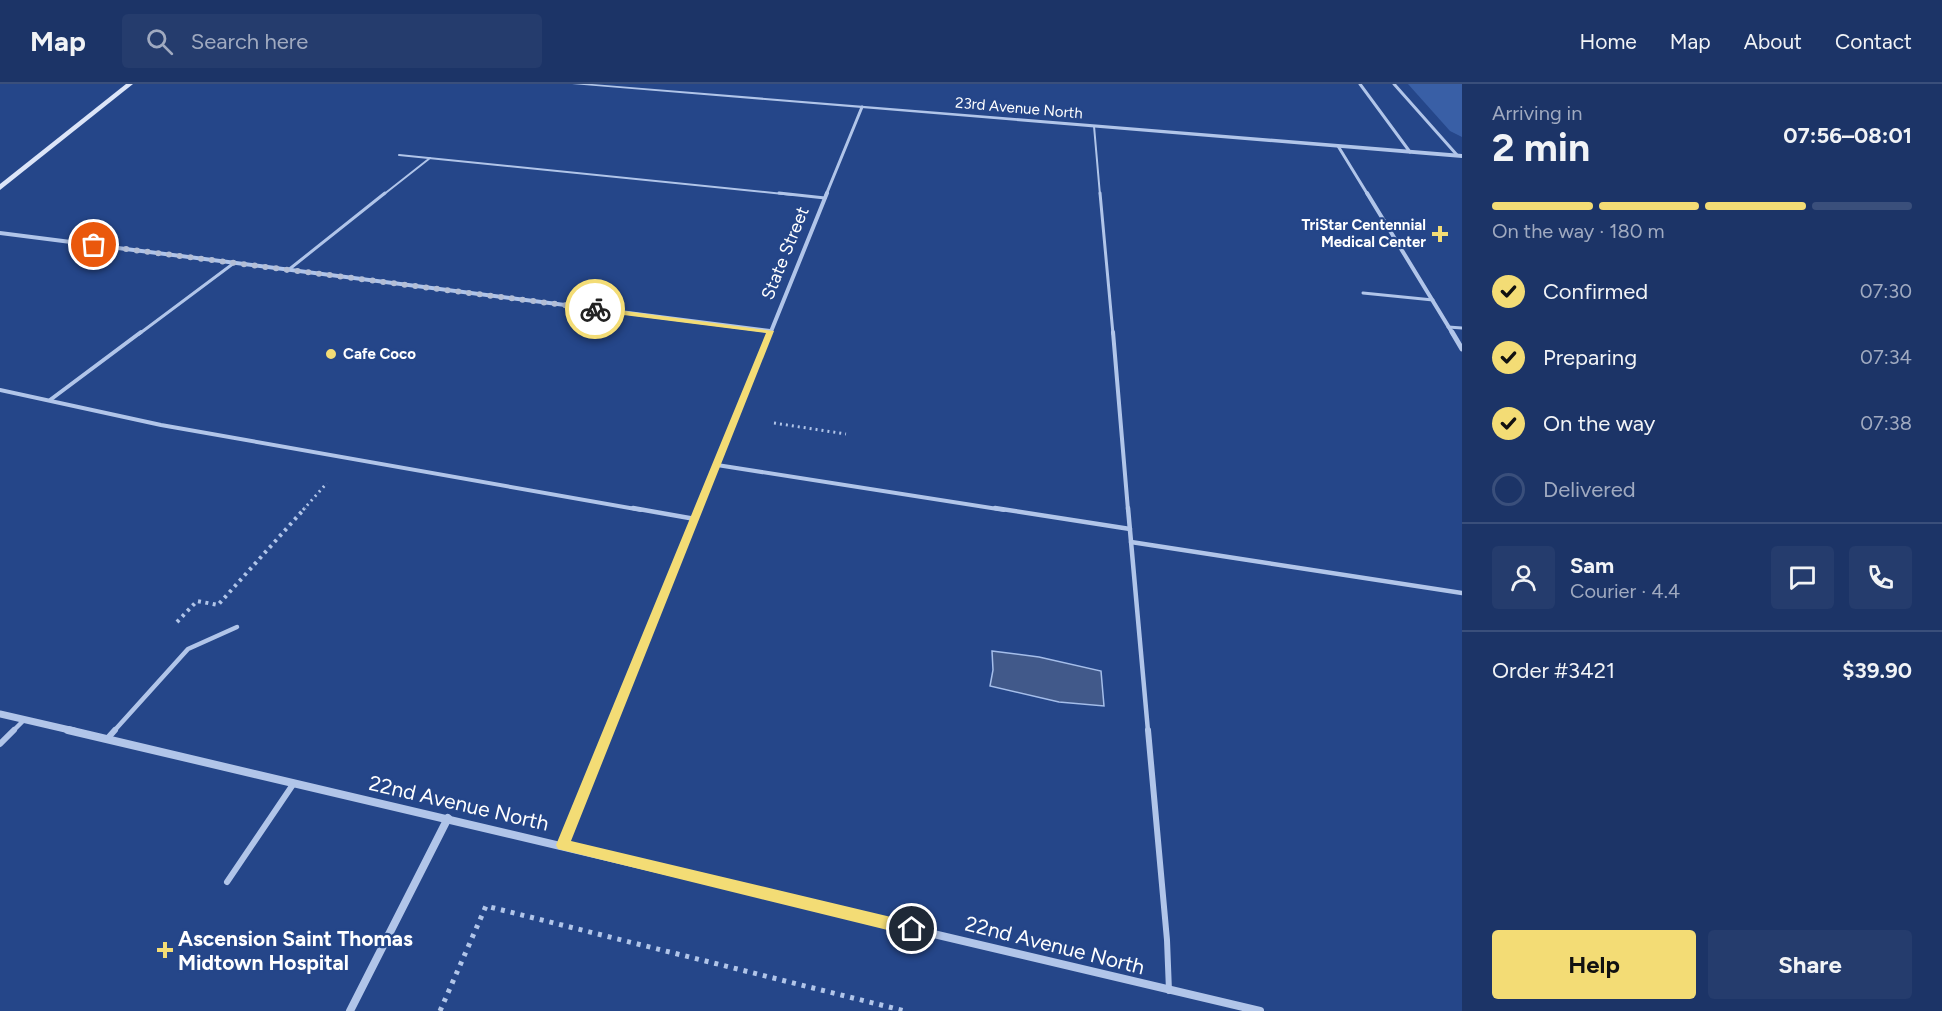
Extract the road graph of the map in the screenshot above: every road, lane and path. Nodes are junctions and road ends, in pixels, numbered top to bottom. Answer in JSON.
{"nodes":[{"id":1,"x":130,"y":84,"type":"edge"},
{"id":2,"x":574,"y":84,"type":"edge"},
{"id":3,"x":1360,"y":84,"type":"edge"},
{"id":4,"x":1394,"y":84,"type":"edge"},
{"id":5,"x":862,"y":107,"type":"junction"},
{"id":6,"x":1094,"y":126,"type":"junction"},
{"id":7,"x":1338,"y":146,"type":"junction"},
{"id":8,"x":1410,"y":152,"type":"junction"},
{"id":9,"x":399,"y":155,"type":"dead end"},
{"id":10,"x":1460,"y":156,"type":"edge"},
{"id":11,"x":430,"y":158,"type":"junction"},
{"id":12,"x":0,"y":188,"type":"edge"},
{"id":13,"x":825,"y":198,"type":"junction"},
{"id":14,"x":0,"y":233,"type":"edge"},
{"id":15,"x":234,"y":263,"type":"junction"},
{"id":16,"x":287,"y":271,"type":"junction"},
{"id":17,"x":1363,"y":293,"type":"dead end"},
{"id":18,"x":1433,"y":300,"type":"junction"},
{"id":19,"x":1448,"y":327,"type":"junction"},
{"id":20,"x":1462,"y":328,"type":"edge"},
{"id":21,"x":770,"y":331,"type":"junction"},
{"id":22,"x":1462,"y":349,"type":"edge"},
{"id":23,"x":0,"y":390,"type":"edge"},
{"id":24,"x":50,"y":400,"type":"junction"},
{"id":25,"x":774,"y":423,"type":"dead end"},
{"id":26,"x":846,"y":434,"type":"dead end"},
{"id":27,"x":717,"y":465,"type":"junction"},
{"id":28,"x":320,"y":490,"type":"dead end"},
{"id":29,"x":695,"y":519,"type":"junction"},
{"id":30,"x":1130,"y":529,"type":"junction"},
{"id":31,"x":1131,"y":542,"type":"junction"},
{"id":32,"x":1462,"y":592,"type":"edge"},
{"id":33,"x":173,"y":626,"type":"dead end"},
{"id":34,"x":237,"y":627,"type":"dead end"},
{"id":35,"x":0,"y":714,"type":"edge"},
{"id":36,"x":24,"y":720,"type":"junction"},
{"id":37,"x":106,"y":740,"type":"junction"},
{"id":38,"x":0,"y":744,"type":"edge"},
{"id":39,"x":294,"y":783,"type":"junction"},
{"id":40,"x":448,"y":818,"type":"junction"},
{"id":41,"x":562,"y":845,"type":"junction"},
{"id":42,"x":226,"y":882,"type":"dead end"},
{"id":43,"x":1169,"y":991,"type":"junction"},
{"id":44,"x":350,"y":1011,"type":"edge"},
{"id":45,"x":440,"y":1011,"type":"edge"},
{"id":46,"x":905,"y":1011,"type":"edge"},
{"id":47,"x":1260,"y":1011,"type":"edge"}],
"edges":[{"from":1,"to":12,"type":"main road"},
{"from":2,"to":5,"type":"street","name":"23rd Avenue North"},
{"from":3,"to":8,"type":"street"},
{"from":4,"to":10,"type":"street"},
{"from":5,"to":6,"type":"street","name":"23rd Avenue North"},
{"from":5,"to":13,"type":"street","name":"State Street"},
{"from":6,"to":7,"type":"street","name":"23rd Avenue North"},
{"from":6,"to":30,"type":"lane"},
{"from":7,"to":8,"type":"street","name":"23rd Avenue North"},
{"from":7,"to":18,"type":"street"},
{"from":8,"to":10,"type":"street","name":"23rd Avenue North"},
{"from":9,"to":11,"type":"lane"},
{"from":11,"to":13,"type":"lane"},
{"from":11,"to":16,"type":"lane"},
{"from":13,"to":21,"type":"street","name":"State Street"},
{"from":14,"to":15,"type":"street"},
{"from":15,"to":16,"type":"street"},
{"from":15,"to":24,"type":"lane"},
{"from":16,"to":21,"type":"street"},
{"from":17,"to":18,"type":"lane"},
{"from":18,"to":19,"type":"street"},
{"from":19,"to":20,"type":"lane"},
{"from":19,"to":22,"type":"street"},
{"from":21,"to":27,"type":"street","name":"State Street"},
{"from":23,"to":24,"type":"lane"},
{"from":24,"to":29,"type":"lane"},
{"from":25,"to":26,"type":"path"},
{"from":27,"to":29,"type":"street","name":"State Street"},
{"from":27,"to":30,"type":"lane"},
{"from":28,"to":33,"type":"path"},
{"from":29,"to":41,"type":"street","name":"State Street"},
{"from":30,"to":31,"type":"lane"},
{"from":31,"to":32,"type":"lane"},
{"from":31,"to":43,"type":"lane"},
{"from":34,"to":37,"type":"lane"},
{"from":35,"to":36,"type":"street","name":"22nd Avenue North"},
{"from":36,"to":37,"type":"street","name":"22nd Avenue North"},
{"from":36,"to":38,"type":"lane"},
{"from":37,"to":39,"type":"street","name":"22nd Avenue North"},
{"from":39,"to":40,"type":"street","name":"22nd Avenue North"},
{"from":39,"to":42,"type":"lane"},
{"from":40,"to":41,"type":"street","name":"22nd Avenue North"},
{"from":40,"to":44,"type":"street"},
{"from":41,"to":43,"type":"street","name":"22nd Avenue North"},
{"from":43,"to":47,"type":"street","name":"22nd Avenue North"},
{"from":45,"to":46,"type":"path"}]}
